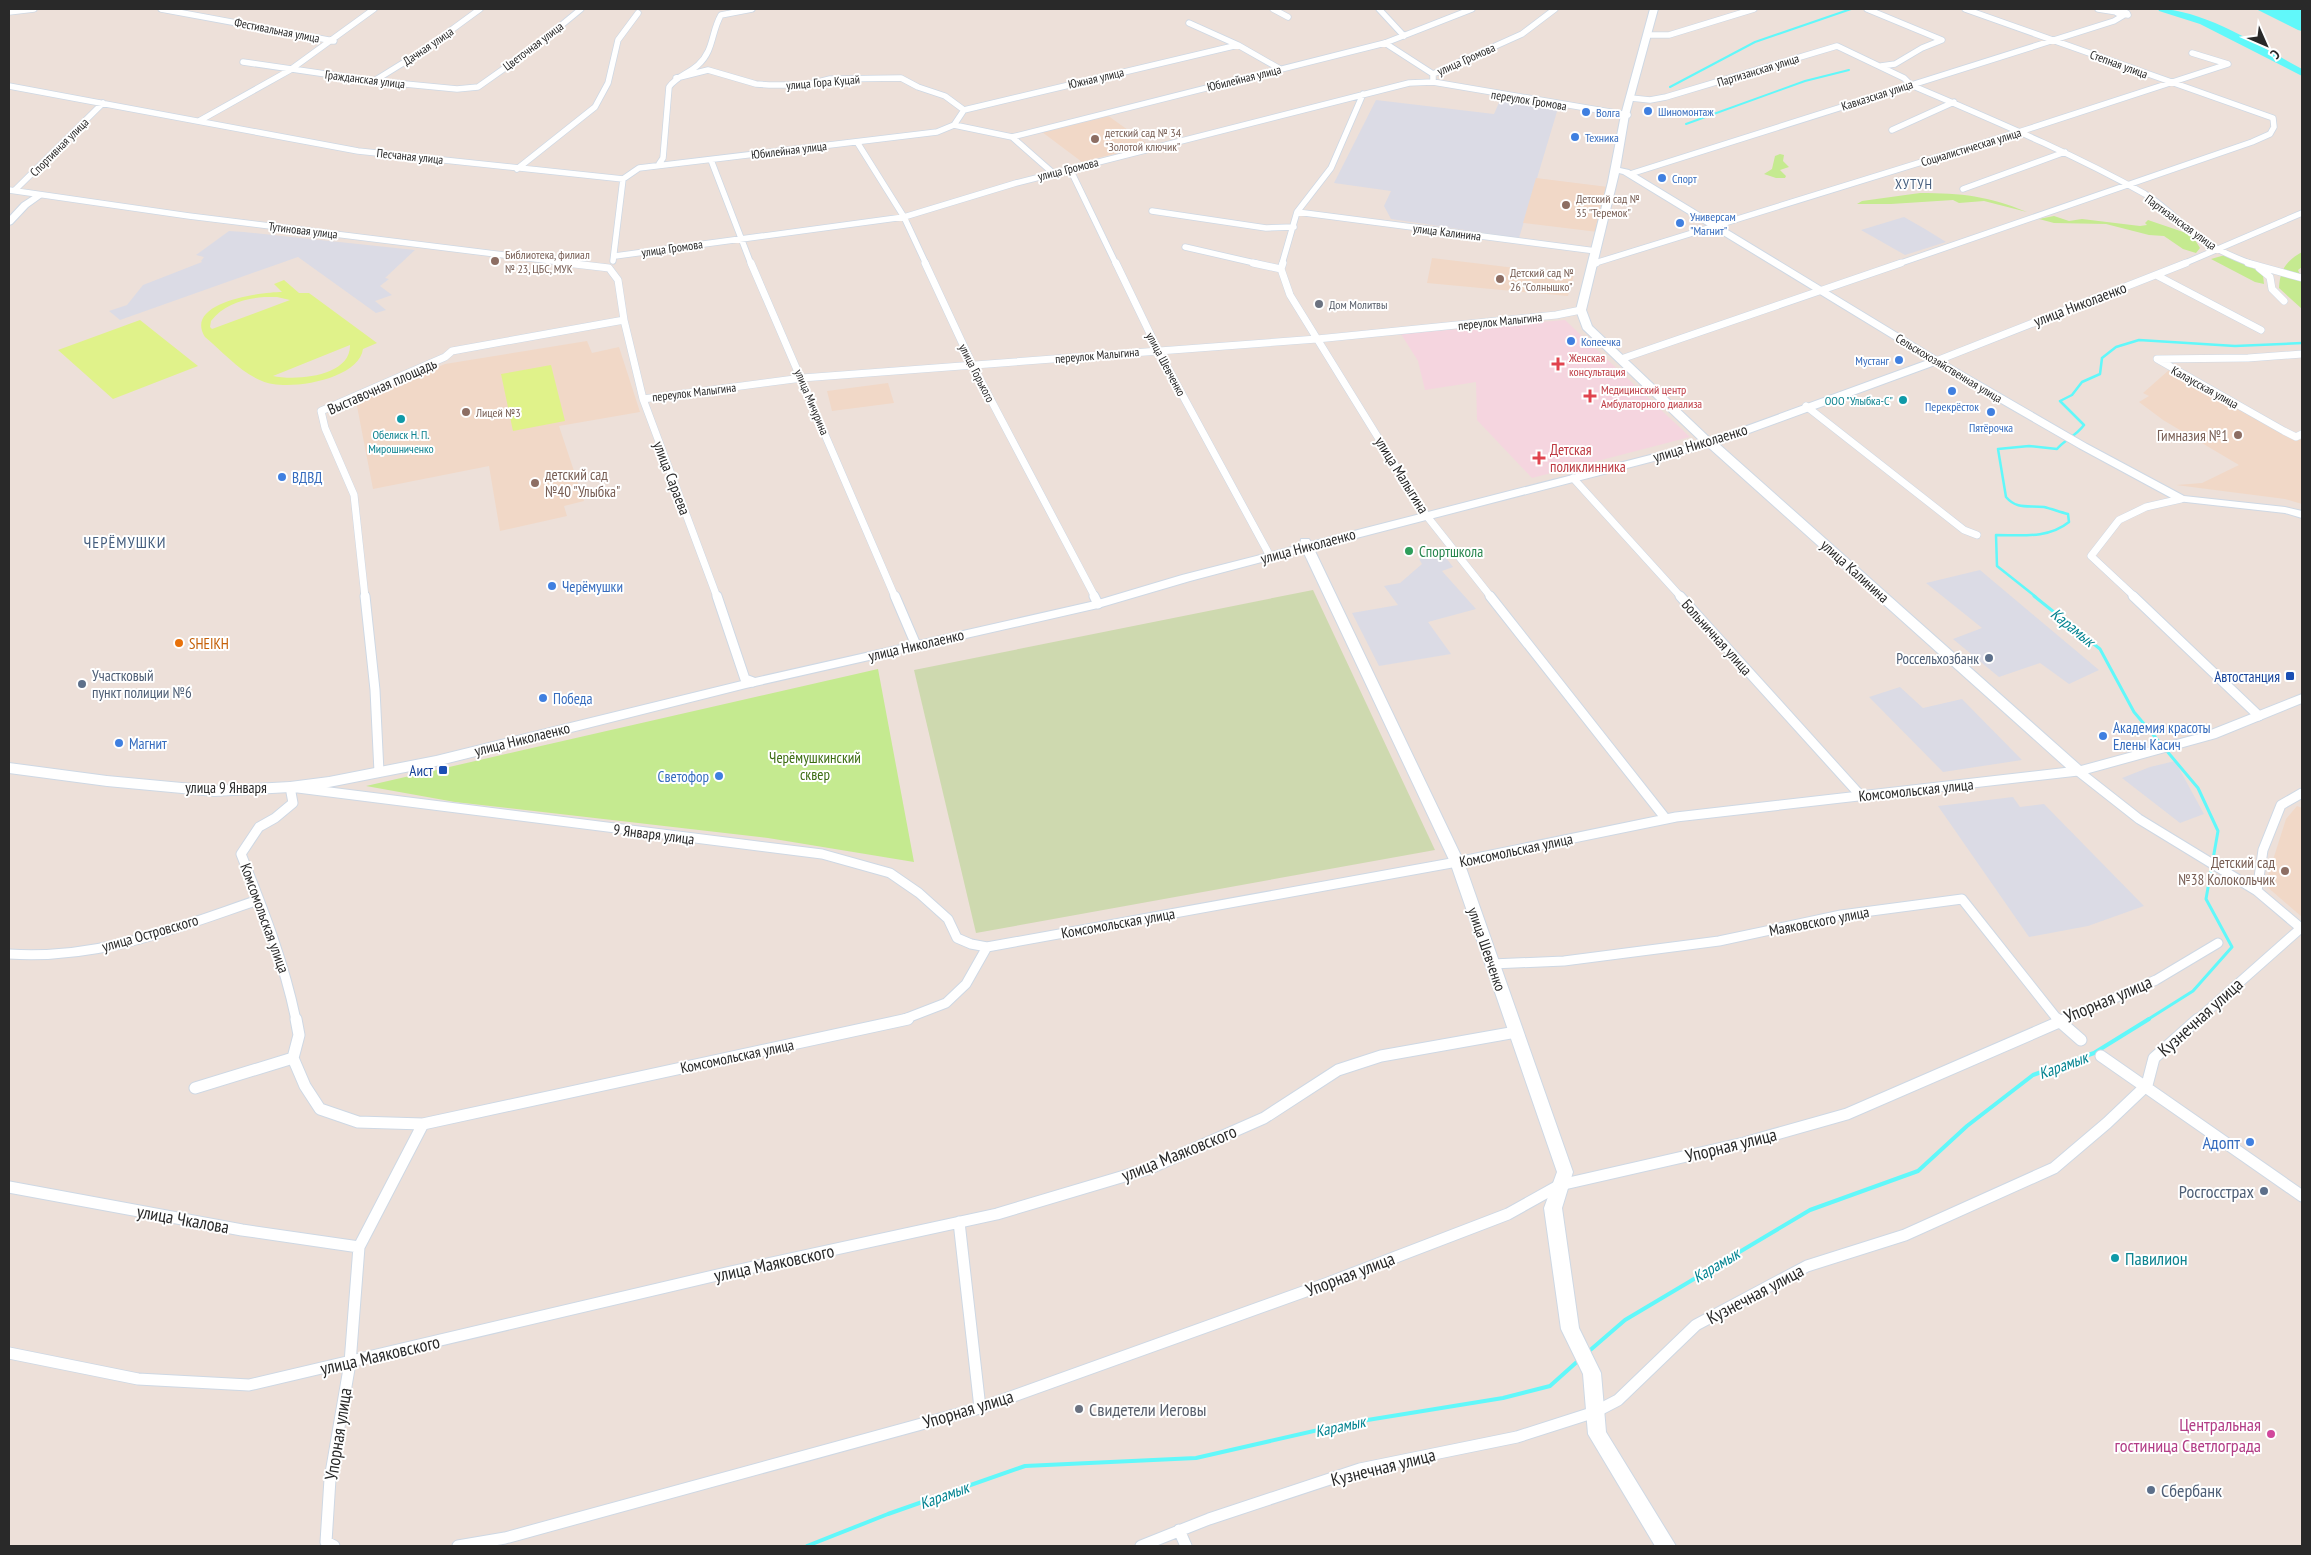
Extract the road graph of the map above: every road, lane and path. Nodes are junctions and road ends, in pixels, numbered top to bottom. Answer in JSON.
{"nodes":[{"id":1,"x":34,"y":9,"type":"edge"},
{"id":2,"x":161,"y":9,"type":"edge"},
{"id":3,"x":374,"y":9,"type":"edge"},
{"id":4,"x":480,"y":9,"type":"edge"},
{"id":5,"x":581,"y":9,"type":"edge"},
{"id":6,"x":752,"y":9,"type":"edge"},
{"id":7,"x":1274,"y":9,"type":"edge"},
{"id":8,"x":1379,"y":9,"type":"edge"},
{"id":9,"x":1472,"y":9,"type":"edge"},
{"id":10,"x":1555,"y":9,"type":"edge"},
{"id":11,"x":1656,"y":9,"type":"edge"},
{"id":12,"x":1754,"y":9,"type":"edge"},
{"id":13,"x":1867,"y":9,"type":"edge"},
{"id":14,"x":1965,"y":9,"type":"edge"},
{"id":15,"x":2098,"y":9,"type":"edge"},
{"id":16,"x":9,"y":12,"type":"edge"},
{"id":17,"x":638,"y":13,"type":"dead end"},
{"id":18,"x":1288,"y":17,"type":"dead end"},
{"id":19,"x":1189,"y":22,"type":"dead end"},
{"id":20,"x":1404,"y":36,"type":"junction"},
{"id":21,"x":1648,"y":36,"type":"junction"},
{"id":22,"x":2052,"y":39,"type":"junction"},
{"id":23,"x":334,"y":41,"type":"junction"},
{"id":24,"x":1385,"y":43,"type":"junction"},
{"id":25,"x":1238,"y":44,"type":"junction"},
{"id":26,"x":2192,"y":53,"type":"dead end"},
{"id":27,"x":244,"y":62,"type":"dead end"},
{"id":28,"x":1881,"y":66,"type":"junction"},
{"id":29,"x":289,"y":69,"type":"junction"},
{"id":30,"x":1280,"y":69,"type":"junction"},
{"id":31,"x":1433,"y":74,"type":"junction"},
{"id":32,"x":676,"y":78,"type":"junction"},
{"id":33,"x":374,"y":81,"type":"junction"},
{"id":34,"x":485,"y":82,"type":"joint"},
{"id":35,"x":1433,"y":82,"type":"junction"},
{"id":36,"x":2169,"y":82,"type":"junction"},
{"id":37,"x":1911,"y":85,"type":"junction"},
{"id":38,"x":9,"y":86,"type":"edge"},
{"id":39,"x":1363,"y":94,"type":"junction"},
{"id":40,"x":1632,"y":98,"type":"junction"},
{"id":41,"x":1954,"y":102,"type":"junction"},
{"id":42,"x":102,"y":103,"type":"junction"},
{"id":43,"x":964,"y":110,"type":"junction"},
{"id":44,"x":1626,"y":115,"type":"junction"},
{"id":45,"x":2273,"y":118,"type":"joint"},
{"id":46,"x":199,"y":122,"type":"junction"},
{"id":47,"x":954,"y":125,"type":"junction"},
{"id":48,"x":1892,"y":130,"type":"dead end"},
{"id":49,"x":2022,"y":132,"type":"junction"},
{"id":50,"x":1012,"y":137,"type":"junction"},
{"id":51,"x":857,"y":142,"type":"junction"},
{"id":52,"x":2065,"y":152,"type":"junction"},
{"id":53,"x":711,"y":160,"type":"junction"},
{"id":54,"x":659,"y":164,"type":"junction"},
{"id":55,"x":517,"y":169,"type":"junction"},
{"id":56,"x":1070,"y":169,"type":"junction"},
{"id":57,"x":1617,"y":169,"type":"junction"},
{"id":58,"x":1053,"y":174,"type":"junction"},
{"id":59,"x":1630,"y":174,"type":"junction"},
{"id":60,"x":622,"y":181,"type":"junction"},
{"id":61,"x":2129,"y":185,"type":"junction"},
{"id":62,"x":1963,"y":189,"type":"dead end"},
{"id":63,"x":12,"y":190,"type":"edge"},
{"id":64,"x":39,"y":195,"type":"junction"},
{"id":65,"x":1152,"y":211,"type":"dead end"},
{"id":66,"x":1297,"y":212,"type":"junction"},
{"id":67,"x":2302,"y":213,"type":"edge"},
{"id":68,"x":904,"y":216,"type":"junction"},
{"id":69,"x":9,"y":222,"type":"edge"},
{"id":70,"x":1716,"y":227,"type":"junction"},
{"id":71,"x":1294,"y":228,"type":"junction"},
{"id":72,"x":740,"y":238,"type":"junction"},
{"id":73,"x":1185,"y":247,"type":"dead end"},
{"id":74,"x":2217,"y":248,"type":"junction"},
{"id":75,"x":1596,"y":251,"type":"junction"},
{"id":76,"x":615,"y":256,"type":"junction"},
{"id":77,"x":1595,"y":264,"type":"junction"},
{"id":78,"x":2255,"y":265,"type":"junction"},
{"id":79,"x":609,"y":268,"type":"junction"},
{"id":80,"x":1281,"y":269,"type":"junction"},
{"id":81,"x":2156,"y":275,"type":"junction"},
{"id":82,"x":2302,"y":278,"type":"edge"},
{"id":83,"x":1819,"y":291,"type":"junction"},
{"id":84,"x":2284,"y":300,"type":"dead end"},
{"id":85,"x":1581,"y":310,"type":"junction"},
{"id":86,"x":624,"y":320,"type":"junction"},
{"id":87,"x":2262,"y":330,"type":"dead end"},
{"id":88,"x":1317,"y":340,"type":"junction"},
{"id":89,"x":1158,"y":350,"type":"junction"},
{"id":90,"x":2302,"y":354,"type":"edge"},
{"id":91,"x":1623,"y":359,"type":"junction"},
{"id":92,"x":1936,"y":361,"type":"junction"},
{"id":93,"x":973,"y":366,"type":"junction"},
{"id":94,"x":802,"y":378,"type":"junction"},
{"id":95,"x":643,"y":399,"type":"junction"},
{"id":96,"x":1806,"y":406,"type":"junction"},
{"id":97,"x":2302,"y":434,"type":"edge"},
{"id":98,"x":1714,"y":442,"type":"junction"},
{"id":99,"x":1573,"y":478,"type":"junction"},
{"id":100,"x":2181,"y":500,"type":"junction"},
{"id":101,"x":1426,"y":513,"type":"junction"},
{"id":102,"x":2302,"y":514,"type":"edge"},
{"id":103,"x":1977,"y":536,"type":"dead end"},
{"id":104,"x":1306,"y":544,"type":"junction"},
{"id":105,"x":1269,"y":554,"type":"junction"},
{"id":106,"x":1096,"y":601,"type":"junction"},
{"id":107,"x":915,"y":643,"type":"junction"},
{"id":108,"x":749,"y":681,"type":"junction"},
{"id":109,"x":2302,"y":698,"type":"edge"},
{"id":110,"x":2260,"y":716,"type":"junction"},
{"id":111,"x":2150,"y":750,"type":"joint"},
{"id":112,"x":443,"y":759,"type":"joint"},
{"id":113,"x":9,"y":761,"type":"edge"},
{"id":114,"x":9,"y":768,"type":"edge"},
{"id":115,"x":379,"y":770,"type":"junction"},
{"id":116,"x":2078,"y":771,"type":"junction"},
{"id":117,"x":291,"y":784,"type":"junction"},
{"id":118,"x":2302,"y":792,"type":"edge"},
{"id":119,"x":1861,"y":796,"type":"junction"},
{"id":120,"x":1666,"y":819,"type":"junction"},
{"id":121,"x":1457,"y":862,"type":"junction"},
{"id":122,"x":2257,"y":891,"type":"junction"},
{"id":123,"x":258,"y":900,"type":"junction"},
{"id":124,"x":2302,"y":928,"type":"edge"},
{"id":125,"x":2218,"y":943,"type":"dead end"},
{"id":126,"x":987,"y":946,"type":"junction"},
{"id":127,"x":9,"y":954,"type":"edge"},
{"id":128,"x":1492,"y":964,"type":"junction"},
{"id":129,"x":2059,"y":1021,"type":"junction"},
{"id":130,"x":1516,"y":1032,"type":"junction"},
{"id":131,"x":2081,"y":1040,"type":"dead end"},
{"id":132,"x":2101,"y":1056,"type":"dead end"},
{"id":133,"x":293,"y":1058,"type":"junction"},
{"id":134,"x":2147,"y":1085,"type":"junction"},
{"id":135,"x":196,"y":1088,"type":"dead end"},
{"id":136,"x":423,"y":1124,"type":"junction"},
{"id":137,"x":1560,"y":1185,"type":"junction"},
{"id":138,"x":9,"y":1187,"type":"edge"},
{"id":139,"x":2302,"y":1196,"type":"edge"},
{"id":140,"x":959,"y":1222,"type":"junction"},
{"id":141,"x":359,"y":1247,"type":"junction"},
{"id":142,"x":9,"y":1353,"type":"edge"},
{"id":143,"x":350,"y":1363,"type":"junction"},
{"id":144,"x":980,"y":1408,"type":"junction"},
{"id":145,"x":1595,"y":1412,"type":"junction"},
{"id":146,"x":1179,"y":1530,"type":"junction"},
{"id":147,"x":334,"y":1546,"type":"edge"},
{"id":148,"x":458,"y":1546,"type":"edge"},
{"id":149,"x":1141,"y":1546,"type":"edge"},
{"id":150,"x":1186,"y":1546,"type":"edge"},
{"id":151,"x":1666,"y":1546,"type":"edge"}],
"edges":[{"from":1,"to":16,"type":"street"},
{"from":2,"to":23,"type":"street","name":"Фестивальная улица"},
{"from":3,"to":23,"type":"street"},
{"from":4,"to":33,"type":"street","name":"Дачная улица"},
{"from":5,"to":34,"type":"street","name":"Цветочная улица"},
{"from":6,"to":32,"type":"street"},
{"from":7,"to":18,"type":"street"},
{"from":8,"to":20,"type":"street"},
{"from":9,"to":20,"type":"street","name":"Юбилейная улица"},
{"from":10,"to":31,"type":"street","name":"улица Громова"},
{"from":11,"to":21,"type":"main road"},
{"from":12,"to":21,"type":"street"},
{"from":13,"to":28,"type":"street"},
{"from":14,"to":22,"type":"street","name":"Степная улица"},
{"from":15,"to":22,"type":"street","name":"Кавказская улица"},
{"from":17,"to":55,"type":"street"},
{"from":19,"to":25,"type":"street"},
{"from":20,"to":24,"type":"street","name":"Юбилейная улица"},
{"from":21,"to":40,"type":"main road"},
{"from":22,"to":36,"type":"street","name":"Степная улица"},
{"from":22,"to":37,"type":"street","name":"Кавказская улица"},
{"from":23,"to":29,"type":"street"},
{"from":24,"to":30,"type":"street","name":"Юбилейная улица"},
{"from":24,"to":31,"type":"street"},
{"from":25,"to":30,"type":"street"},
{"from":25,"to":43,"type":"street","name":"Южная улица"},
{"from":26,"to":36,"type":"street","name":"Социалистическая улица"},
{"from":27,"to":29,"type":"street","name":"Гражданская улица"},
{"from":28,"to":37,"type":"street","name":"Партизанская улица"},
{"from":28,"to":40,"type":"street","name":"Партизанская улица"},
{"from":29,"to":33,"type":"street","name":"Гражданская улица"},
{"from":29,"to":46,"type":"street"},
{"from":30,"to":50,"type":"street","name":"Юбилейная улица"},
{"from":31,"to":35,"type":"street","name":"улица Громова"},
{"from":32,"to":43,"type":"street","name":"улица Гора Куцай"},
{"from":32,"to":54,"type":"street"},
{"from":33,"to":34,"type":"street","name":"Гражданская улица"},
{"from":35,"to":39,"type":"street","name":"улица Громова"},
{"from":35,"to":44,"type":"street","name":"переулок Громова"},
{"from":36,"to":45,"type":"street","name":"Степная улица"},
{"from":36,"to":49,"type":"street","name":"Социалистическая улица"},
{"from":37,"to":41,"type":"street","name":"Партизанская улица"},
{"from":37,"to":59,"type":"street","name":"Кавказская улица"},
{"from":38,"to":42,"type":"street","name":"Песчаная улица"},
{"from":39,"to":56,"type":"street","name":"улица Громова"},
{"from":39,"to":66,"type":"street"},
{"from":40,"to":44,"type":"main road"},
{"from":41,"to":48,"type":"street"},
{"from":41,"to":49,"type":"street","name":"Партизанская улица"},
{"from":42,"to":46,"type":"street","name":"Песчаная улица"},
{"from":42,"to":63,"type":"street","name":"Спортивная улица"},
{"from":43,"to":47,"type":"street"},
{"from":44,"to":57,"type":"main road"},
{"from":45,"to":61,"type":"street"},
{"from":46,"to":55,"type":"street","name":"Песчаная улица"},
{"from":47,"to":50,"type":"street"},
{"from":47,"to":51,"type":"street","name":"Юбилейная улица"},
{"from":49,"to":52,"type":"street","name":"Партизанская улица"},
{"from":49,"to":70,"type":"street","name":"Социалистическая улица"},
{"from":50,"to":58,"type":"street"},
{"from":51,"to":53,"type":"street","name":"Юбилейная улица"},
{"from":51,"to":68,"type":"street","name":"улица Горького"},
{"from":52,"to":61,"type":"street","name":"Партизанская улица"},
{"from":52,"to":62,"type":"street"},
{"from":53,"to":54,"type":"street","name":"Юбилейная улица"},
{"from":53,"to":72,"type":"street","name":"улица Мичурина"},
{"from":54,"to":60,"type":"street","name":"Юбилейная улица"},
{"from":55,"to":60,"type":"street","name":"Песчаная улица"},
{"from":56,"to":58,"type":"street","name":"улица Громова"},
{"from":56,"to":89,"type":"street","name":"улица Шевченко"},
{"from":57,"to":59,"type":"main road","name":"Сельскохозяйственная улица"},
{"from":57,"to":75,"type":"main road"},
{"from":57,"to":77,"type":"main road"},
{"from":58,"to":68,"type":"street","name":"улица Громова"},
{"from":59,"to":70,"type":"main road","name":"Сельскохозяйственная улица"},
{"from":60,"to":76,"type":"street"},
{"from":61,"to":74,"type":"street","name":"Партизанская улица"},
{"from":61,"to":83,"type":"street"},
{"from":63,"to":64,"type":"street","name":"Тутиновая улица"},
{"from":64,"to":69,"type":"main road","name":"Спортивная улица"},
{"from":64,"to":79,"type":"street","name":"Тутиновая улица"},
{"from":65,"to":71,"type":"street"},
{"from":66,"to":71,"type":"street"},
{"from":66,"to":75,"type":"street","name":"улица Калинина"},
{"from":67,"to":74,"type":"street","name":"улица Николаенко"},
{"from":68,"to":72,"type":"street","name":"улица Громова"},
{"from":68,"to":93,"type":"street","name":"улица Горького"},
{"from":70,"to":77,"type":"street","name":"Социалистическая улица"},
{"from":70,"to":83,"type":"main road","name":"Сельскохозяйственная улица"},
{"from":71,"to":80,"type":"street"},
{"from":72,"to":76,"type":"street","name":"улица Громова"},
{"from":72,"to":94,"type":"street","name":"улица Мичурина"},
{"from":73,"to":80,"type":"street"},
{"from":74,"to":78,"type":"street","name":"Партизанская улица"},
{"from":74,"to":81,"type":"street","name":"улица Николаенко"},
{"from":75,"to":77,"type":"main road"},
{"from":76,"to":79,"type":"street"},
{"from":77,"to":85,"type":"main road"},
{"from":77,"to":91,"type":"main road"},
{"from":78,"to":82,"type":"street","name":"Партизанская улица"},
{"from":78,"to":84,"type":"street"},
{"from":79,"to":86,"type":"street","name":"улица Сараева"},
{"from":80,"to":88,"type":"street","name":"улица Малыгина"},
{"from":81,"to":87,"type":"street"},
{"from":81,"to":92,"type":"street","name":"улица Николаенко"},
{"from":83,"to":91,"type":"street"},
{"from":83,"to":92,"type":"main road","name":"Сельскохозяйственная улица"},
{"from":85,"to":88,"type":"street","name":"переулок Малыгина"},
{"from":85,"to":91,"type":"main road","name":"улица Калинина"},
{"from":86,"to":95,"type":"street","name":"улица Сараева"},
{"from":86,"to":115,"type":"street","name":"Выставочная площадь"},
{"from":88,"to":89,"type":"street","name":"переулок Малыгина"},
{"from":88,"to":101,"type":"street","name":"улица Малыгина"},
{"from":89,"to":93,"type":"street","name":"переулок Малыгина"},
{"from":89,"to":105,"type":"street","name":"улица Шевченко"},
{"from":90,"to":97,"type":"street","name":"Калаусская улица"},
{"from":91,"to":98,"type":"main road","name":"улица Калинина"},
{"from":92,"to":96,"type":"main road","name":"улица Николаенко"},
{"from":92,"to":100,"type":"main road","name":"Сельскохозяйственная улица"},
{"from":93,"to":94,"type":"street","name":"переулок Малыгина"},
{"from":93,"to":106,"type":"street","name":"улица Горького"},
{"from":94,"to":95,"type":"street","name":"переулок Малыгина"},
{"from":94,"to":107,"type":"street","name":"улица Мичурина"},
{"from":95,"to":108,"type":"street","name":"улица Сараева"},
{"from":96,"to":98,"type":"main road","name":"улица Николаенко"},
{"from":96,"to":103,"type":"street"},
{"from":98,"to":99,"type":"main road","name":"улица Николаенко"},
{"from":98,"to":101,"type":"main road","name":"улица Николаенко"},
{"from":98,"to":116,"type":"main road","name":"улица Калинина"},
{"from":99,"to":101,"type":"main road","name":"улица Николаенко"},
{"from":99,"to":119,"type":"street","name":"Больничная улица"},
{"from":100,"to":102,"type":"main road","name":"Сельскохозяйственная улица"},
{"from":100,"to":110,"type":"street"},
{"from":101,"to":104,"type":"main road","name":"улица Николаенко"},
{"from":101,"to":120,"type":"street","name":"улица Малыгина"},
{"from":104,"to":105,"type":"main road","name":"улица Николаенко"},
{"from":104,"to":121,"type":"main road","name":"улица Шевченко"},
{"from":105,"to":106,"type":"main road","name":"улица Николаенко"},
{"from":106,"to":107,"type":"main road","name":"улица Николаенко"},
{"from":107,"to":108,"type":"main road","name":"улица Николаенко"},
{"from":108,"to":112,"type":"main road","name":"улица Николаенко"},
{"from":108,"to":115,"type":"main road","name":"улица Николаенко"},
{"from":109,"to":110,"type":"main road","name":"Комсомольская улица"},
{"from":110,"to":111,"type":"main road","name":"Комсомольская улица"},
{"from":111,"to":116,"type":"main road","name":"Комсомольская улица"},
{"from":112,"to":115,"type":"main road","name":"улица 9 Января"},
{"from":113,"to":117,"type":"main road","name":"улица 9 Января"},
{"from":114,"to":117,"type":"main road","name":"улица 9 Января"},
{"from":115,"to":117,"type":"main road","name":"улица 9 Января"},
{"from":116,"to":119,"type":"street","name":"Комсомольская улица"},
{"from":116,"to":122,"type":"street","name":"улица Калинина"},
{"from":117,"to":123,"type":"street","name":"Комсомольская улица"},
{"from":117,"to":126,"type":"street","name":"9 Января улица"},
{"from":118,"to":122,"type":"street"},
{"from":119,"to":120,"type":"street","name":"Комсомольская улица"},
{"from":120,"to":121,"type":"street","name":"Комсомольская улица"},
{"from":121,"to":126,"type":"street","name":"Комсомольская улица"},
{"from":121,"to":128,"type":"main road","name":"улица Шевченко"},
{"from":122,"to":124,"type":"street"},
{"from":123,"to":127,"type":"street","name":"улица Островского"},
{"from":123,"to":133,"type":"street","name":"Комсомольская улица"},
{"from":124,"to":134,"type":"street","name":"Кузнечная улица"},
{"from":125,"to":129,"type":"street","name":"Упорная улица"},
{"from":126,"to":136,"type":"street","name":"Комсомольская улица"},
{"from":128,"to":129,"type":"street","name":"Маяковского улица"},
{"from":128,"to":130,"type":"main road","name":"улица Шевченко"},
{"from":129,"to":131,"type":"street","name":"Маяковского улица"},
{"from":129,"to":137,"type":"street","name":"Упорная улица"},
{"from":130,"to":137,"type":"main road","name":"улица Шевченко"},
{"from":130,"to":140,"type":"street","name":"улица Маяковского"},
{"from":132,"to":134,"type":"street"},
{"from":133,"to":135,"type":"street"},
{"from":133,"to":136,"type":"street","name":"Комсомольская улица"},
{"from":134,"to":139,"type":"street"},
{"from":134,"to":145,"type":"street","name":"Кузнечная улица"},
{"from":136,"to":141,"type":"street","name":"Упорная улица"},
{"from":137,"to":144,"type":"street","name":"Упорная улица"},
{"from":137,"to":145,"type":"main road","name":"улица Шевченко"},
{"from":138,"to":141,"type":"street","name":"улица Чкалова"},
{"from":140,"to":143,"type":"street","name":"улица Маяковского"},
{"from":140,"to":144,"type":"street"},
{"from":141,"to":143,"type":"street","name":"Упорная улица"},
{"from":142,"to":143,"type":"street","name":"улица Маяковского"},
{"from":143,"to":147,"type":"street","name":"Упорная улица"},
{"from":144,"to":148,"type":"street","name":"Упорная улица"},
{"from":145,"to":146,"type":"street","name":"Кузнечная улица"},
{"from":145,"to":151,"type":"main road"},
{"from":146,"to":149,"type":"street","name":"Кузнечная улица"},
{"from":146,"to":150,"type":"street"}]}
